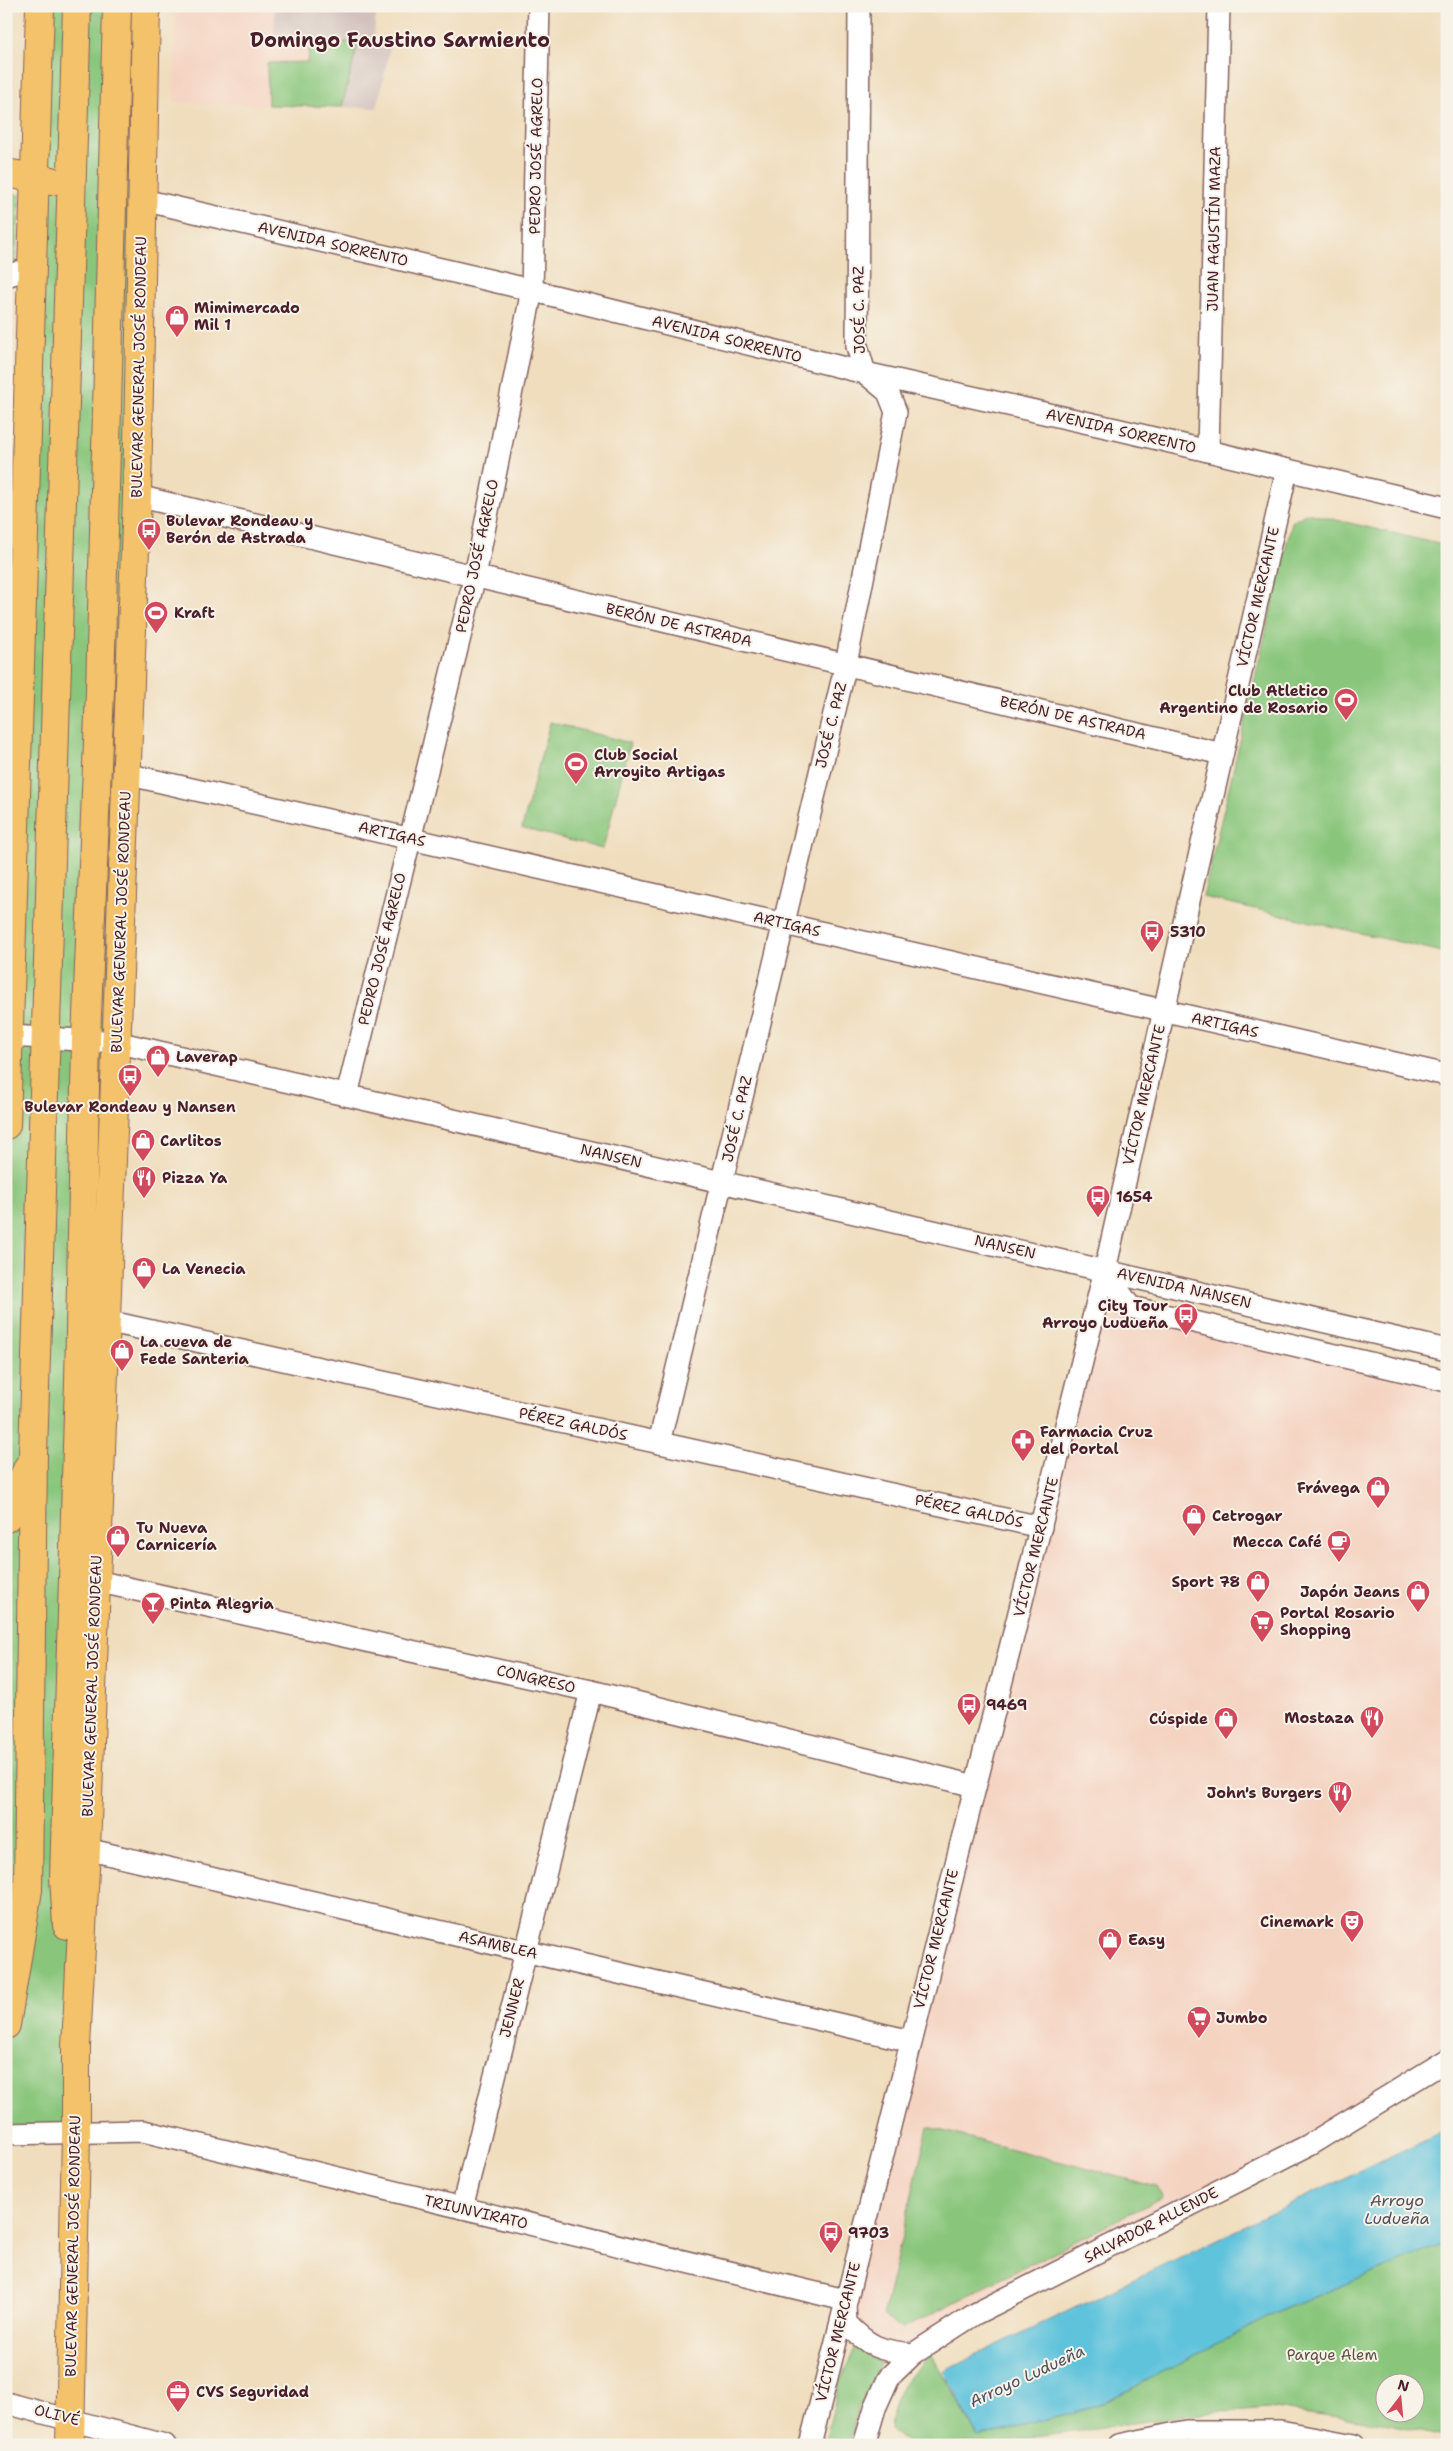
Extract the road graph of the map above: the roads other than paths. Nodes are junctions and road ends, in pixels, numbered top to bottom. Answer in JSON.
{"nodes":[{"id":1,"x":40,"y":6,"type":"edge"},
{"id":2,"x":77,"y":6,"type":"edge"},
{"id":3,"x":117,"y":6,"type":"edge"},
{"id":4,"x":146,"y":6,"type":"edge"},
{"id":5,"x":539,"y":6,"type":"edge"},
{"id":6,"x":859,"y":6,"type":"edge"},
{"id":7,"x":1219,"y":6,"type":"edge"},
{"id":8,"x":6,"y":173,"type":"edge"},
{"id":9,"x":34,"y":178,"type":"junction"},
{"id":10,"x":73,"y":186,"type":"junction"},
{"id":11,"x":112,"y":193,"type":"junction"},
{"id":12,"x":144,"y":200,"type":"junction"},
{"id":13,"x":19,"y":272,"type":"edge"},
{"id":14,"x":532,"y":290,"type":"junction"},
{"id":15,"x":865,"y":373,"type":"junction"},
{"id":16,"x":1208,"y":451,"type":"junction"},
{"id":17,"x":1287,"y":470,"type":"junction"},
{"id":18,"x":137,"y":496,"type":"junction"},
{"id":19,"x":1447,"y":508,"type":"edge"},
{"id":20,"x":475,"y":576,"type":"junction"},
{"id":21,"x":134,"y":586,"type":"junction"},
{"id":22,"x":846,"y":664,"type":"junction"},
{"id":23,"x":100,"y":691,"type":"junction"},
{"id":24,"x":12,"y":739,"type":"edge"},
{"id":25,"x":1222,"y":754,"type":"junction"},
{"id":26,"x":126,"y":774,"type":"junction"},
{"id":27,"x":409,"y":838,"type":"junction"},
{"id":28,"x":783,"y":924,"type":"junction"},
{"id":29,"x":1163,"y":1010,"type":"junction"},
{"id":30,"x":9,"y":1036,"type":"junction"},
{"id":31,"x":45,"y":1038,"type":"junction"},
{"id":32,"x":86,"y":1040,"type":"junction"},
{"id":33,"x":116,"y":1042,"type":"junction"},
{"id":34,"x":1447,"y":1075,"type":"edge"},
{"id":35,"x":347,"y":1096,"type":"junction"},
{"id":36,"x":6,"y":1125,"type":"edge"},
{"id":37,"x":722,"y":1182,"type":"junction"},
{"id":38,"x":108,"y":1270,"type":"junction"},
{"id":39,"x":1105,"y":1270,"type":"junction"},
{"id":40,"x":106,"y":1321,"type":"junction"},
{"id":41,"x":1447,"y":1350,"type":"edge"},
{"id":42,"x":79,"y":1381,"type":"junction"},
{"id":43,"x":1447,"y":1381,"type":"edge"},
{"id":44,"x":659,"y":1443,"type":"junction"},
{"id":45,"x":33,"y":1454,"type":"junction"},
{"id":46,"x":6,"y":1518,"type":"edge"},
{"id":47,"x":1040,"y":1527,"type":"junction"},
{"id":48,"x":96,"y":1581,"type":"junction"},
{"id":49,"x":591,"y":1692,"type":"junction"},
{"id":50,"x":975,"y":1786,"type":"junction"},
{"id":51,"x":86,"y":1849,"type":"junction"},
{"id":52,"x":526,"y":1951,"type":"junction"},
{"id":53,"x":6,"y":2025,"type":"edge"},
{"id":54,"x":911,"y":2041,"type":"junction"},
{"id":55,"x":76,"y":2047,"type":"junction"},
{"id":56,"x":1447,"y":2060,"type":"edge"},
{"id":57,"x":76,"y":2133,"type":"junction"},
{"id":58,"x":6,"y":2134,"type":"edge"},
{"id":59,"x":462,"y":2208,"type":"junction"},
{"id":60,"x":845,"y":2300,"type":"junction"},
{"id":61,"x":913,"y":2354,"type":"junction"},
{"id":62,"x":6,"y":2403,"type":"edge"},
{"id":63,"x":875,"y":2408,"type":"junction"},
{"id":64,"x":69,"y":2418,"type":"junction"},
{"id":65,"x":70,"y":2445,"type":"edge"},
{"id":66,"x":164,"y":2445,"type":"edge"},
{"id":67,"x":810,"y":2445,"type":"edge"},
{"id":68,"x":864,"y":2445,"type":"edge"},
{"id":69,"x":882,"y":2445,"type":"edge"},
{"id":70,"x":1119,"y":2445,"type":"edge"},
{"id":71,"x":1354,"y":2445,"type":"edge"}],
"edges":[{"from":1,"to":9,"type":"main road"},
{"from":2,"to":10,"type":"main road"},
{"from":3,"to":11,"type":"main road","name":"BULEVAR GENERAL JOSÉ RONDEAU"},
{"from":4,"to":12,"type":"main road","name":"BULEVAR GENERAL JOSÉ RONDEAU"},
{"from":5,"to":14,"type":"street","name":"PEDRO JOSÉ AGRELO"},
{"from":6,"to":15,"type":"street","name":"JOSÉ C. PAZ"},
{"from":7,"to":16,"type":"street","name":"JUAN AGUSTÍN MAZA"},
{"from":8,"to":9,"type":"main road","name":"AVENIDA SORRENTO"},
{"from":9,"to":10,"type":"main road","name":"AVENIDA SORRENTO"},
{"from":9,"to":13,"type":"main road"},
{"from":10,"to":11,"type":"main road","name":"AVENIDA SORRENTO"},
{"from":10,"to":31,"type":"main road"},
{"from":11,"to":12,"type":"main road","name":"AVENIDA SORRENTO"},
{"from":11,"to":23,"type":"main road","name":"BULEVAR GENERAL JOSÉ RONDEAU"},
{"from":12,"to":14,"type":"street","name":"AVENIDA SORRENTO"},
{"from":12,"to":18,"type":"main road","name":"BULEVAR GENERAL JOSÉ RONDEAU"},
{"from":13,"to":24,"type":"main road"},
{"from":14,"to":15,"type":"street","name":"AVENIDA SORRENTO"},
{"from":14,"to":20,"type":"street","name":"PEDRO JOSÉ AGRELO"},
{"from":15,"to":16,"type":"street","name":"AVENIDA SORRENTO"},
{"from":15,"to":22,"type":"street","name":"JOSÉ C. PAZ"},
{"from":16,"to":17,"type":"street","name":"AVENIDA SORRENTO"},
{"from":17,"to":19,"type":"street","name":"AVENIDA SORRENTO"},
{"from":17,"to":25,"type":"street","name":"VÍCTOR MERCANTE"},
{"from":18,"to":20,"type":"street","name":"BERÓN DE ASTRADA"},
{"from":18,"to":21,"type":"main road","name":"BULEVAR GENERAL JOSÉ RONDEAU"},
{"from":20,"to":22,"type":"street","name":"BERÓN DE ASTRADA"},
{"from":20,"to":27,"type":"street","name":"PEDRO JOSÉ AGRELO"},
{"from":21,"to":23,"type":"main road"},
{"from":21,"to":26,"type":"main road","name":"BULEVAR GENERAL JOSÉ RONDEAU"},
{"from":22,"to":25,"type":"street","name":"BERÓN DE ASTRADA"},
{"from":22,"to":28,"type":"street","name":"JOSÉ C. PAZ"},
{"from":23,"to":32,"type":"main road","name":"BULEVAR GENERAL JOSÉ RONDEAU"},
{"from":24,"to":30,"type":"main road"},
{"from":25,"to":29,"type":"street","name":"VÍCTOR MERCANTE"},
{"from":26,"to":27,"type":"street","name":"ARTIGAS"},
{"from":26,"to":33,"type":"main road","name":"BULEVAR GENERAL JOSÉ RONDEAU"},
{"from":27,"to":28,"type":"street","name":"ARTIGAS"},
{"from":27,"to":35,"type":"street","name":"PEDRO JOSÉ AGRELO"},
{"from":28,"to":29,"type":"street","name":"ARTIGAS"},
{"from":28,"to":37,"type":"street","name":"JOSÉ C. PAZ"},
{"from":29,"to":34,"type":"street","name":"ARTIGAS"},
{"from":29,"to":39,"type":"street","name":"VÍCTOR MERCANTE"},
{"from":30,"to":31,"type":"street"},
{"from":30,"to":36,"type":"main road"},
{"from":31,"to":32,"type":"street"},
{"from":31,"to":45,"type":"main road"},
{"from":32,"to":33,"type":"street"},
{"from":32,"to":42,"type":"main road","name":"BULEVAR GENERAL JOSÉ RONDEAU"},
{"from":33,"to":35,"type":"street","name":"NANSEN"},
{"from":33,"to":38,"type":"main road","name":"BULEVAR GENERAL JOSÉ RONDEAU"},
{"from":35,"to":37,"type":"street","name":"NANSEN"},
{"from":37,"to":39,"type":"street","name":"NANSEN"},
{"from":37,"to":44,"type":"street","name":"JOSÉ C. PAZ"},
{"from":38,"to":40,"type":"main road","name":"BULEVAR GENERAL JOSÉ RONDEAU"},
{"from":38,"to":42,"type":"main road"},
{"from":39,"to":41,"type":"street","name":"AVENIDA NANSEN"},
{"from":39,"to":43,"type":"street","name":"AVENIDA NANSEN"},
{"from":39,"to":47,"type":"street","name":"VÍCTOR MERCANTE"},
{"from":40,"to":44,"type":"street","name":"PÉREZ GALDÓS"},
{"from":40,"to":48,"type":"main road","name":"BULEVAR GENERAL JOSÉ RONDEAU"},
{"from":42,"to":55,"type":"main road","name":"BULEVAR GENERAL JOSÉ RONDEAU"},
{"from":44,"to":47,"type":"street","name":"PÉREZ GALDÓS"},
{"from":45,"to":46,"type":"main road"},
{"from":45,"to":53,"type":"main road"},
{"from":47,"to":50,"type":"street","name":"VÍCTOR MERCANTE"},
{"from":48,"to":49,"type":"street","name":"CONGRESO"},
{"from":48,"to":51,"type":"main road","name":"BULEVAR GENERAL JOSÉ RONDEAU"},
{"from":49,"to":50,"type":"street","name":"CONGRESO"},
{"from":49,"to":52,"type":"street","name":"JENNER"},
{"from":50,"to":54,"type":"street","name":"VÍCTOR MERCANTE"},
{"from":51,"to":52,"type":"street","name":"ASAMBLEA"},
{"from":51,"to":55,"type":"main road","name":"BULEVAR GENERAL JOSÉ RONDEAU"},
{"from":52,"to":54,"type":"street","name":"ASAMBLEA"},
{"from":52,"to":59,"type":"street","name":"JENNER"},
{"from":54,"to":60,"type":"street","name":"VÍCTOR MERCANTE"},
{"from":55,"to":57,"type":"main road","name":"BULEVAR GENERAL JOSÉ RONDEAU"},
{"from":56,"to":61,"type":"street","name":"SALVADOR ALLENDE"},
{"from":57,"to":58,"type":"street","name":"TRIUNVIRATO"},
{"from":57,"to":59,"type":"street","name":"TRIUNVIRATO"},
{"from":57,"to":64,"type":"main road","name":"BULEVAR GENERAL JOSÉ RONDEAU"},
{"from":59,"to":60,"type":"street","name":"TRIUNVIRATO"},
{"from":60,"to":61,"type":"street"},
{"from":60,"to":67,"type":"street","name":"VÍCTOR MERCANTE"},
{"from":61,"to":63,"type":"street","name":"SALVADOR ALLENDE"},
{"from":62,"to":64,"type":"street","name":"OLIVÉ"},
{"from":63,"to":68,"type":"street","name":"SALVADOR ALLENDE"},
{"from":63,"to":69,"type":"street","name":"SALVADOR ALLENDE"},
{"from":64,"to":65,"type":"main road","name":"BULEVAR GENERAL JOSÉ RONDEAU"},
{"from":64,"to":66,"type":"street","name":"OLIVÉ"},
{"from":70,"to":71,"type":"street"}]}
